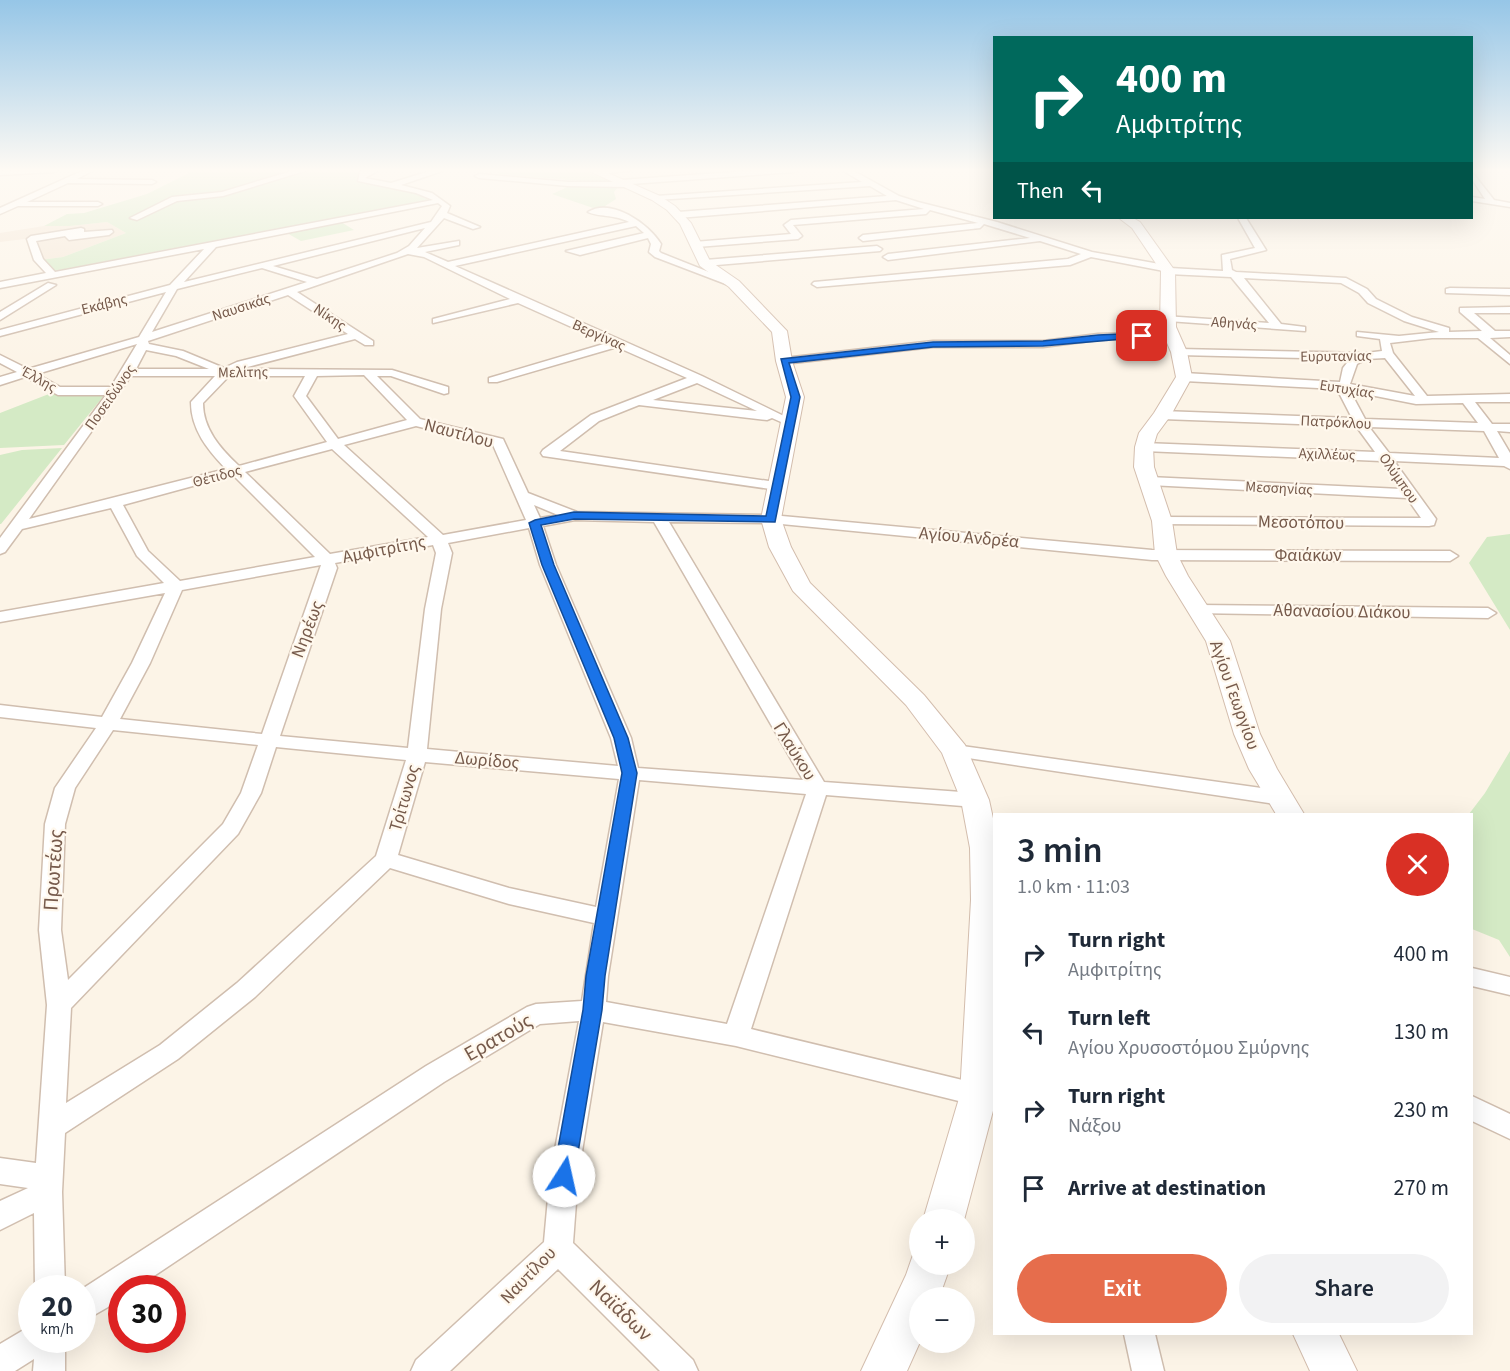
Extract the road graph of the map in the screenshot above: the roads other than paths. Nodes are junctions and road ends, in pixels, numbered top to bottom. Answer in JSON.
{"nodes":[{"id":1,"x":58,"y":234,"type":"edge"},
{"id":2,"x":94,"y":234,"type":"edge"},
{"id":3,"x":262,"y":234,"type":"edge"},
{"id":4,"x":392,"y":234,"type":"edge"},
{"id":5,"x":424,"y":234,"type":"edge"},
{"id":6,"x":587,"y":234,"type":"edge"},
{"id":7,"x":689,"y":234,"type":"edge"},
{"id":8,"x":797,"y":234,"type":"edge"},
{"id":9,"x":857,"y":234,"type":"edge"},
{"id":10,"x":901,"y":234,"type":"edge"},
{"id":11,"x":1027,"y":234,"type":"edge"},
{"id":12,"x":1142,"y":234,"type":"edge"},
{"id":13,"x":1253,"y":234,"type":"edge"},
{"id":14,"x":649,"y":235,"type":"joint"},
{"id":15,"x":863,"y":238,"type":"junction"},
{"id":16,"x":1044,"y":239,"type":"junction"},
{"id":17,"x":32,"y":242,"type":"junction"},
{"id":18,"x":214,"y":243,"type":"junction"},
{"id":19,"x":456,"y":243,"type":"dead end"},
{"id":20,"x":877,"y":249,"type":"junction"},
{"id":21,"x":410,"y":251,"type":"junction"},
{"id":22,"x":571,"y":251,"type":"dead end"},
{"id":23,"x":701,"y":254,"type":"junction"},
{"id":24,"x":1090,"y":254,"type":"junction"},
{"id":25,"x":888,"y":257,"type":"junction"},
{"id":26,"x":448,"y":265,"type":"junction"},
{"id":27,"x":264,"y":266,"type":"junction"},
{"id":28,"x":1166,"y":270,"type":"junction"},
{"id":29,"x":188,"y":271,"type":"junction"},
{"id":30,"x":51,"y":273,"type":"junction"},
{"id":31,"x":1232,"y":274,"type":"junction"},
{"id":32,"x":909,"y":276,"type":"junction"},
{"id":33,"x":209,"y":279,"type":"junction"},
{"id":34,"x":317,"y":282,"type":"junction"},
{"id":35,"x":734,"y":284,"type":"junction"},
{"id":36,"x":817,"y":284,"type":"dead end"},
{"id":37,"x":921,"y":284,"type":"dead end"},
{"id":38,"x":0,"y":285,"type":"edge"},
{"id":39,"x":51,"y":285,"type":"dead end"},
{"id":40,"x":173,"y":288,"type":"junction"},
{"id":41,"x":1450,"y":291,"type":"dead end"},
{"id":42,"x":291,"y":292,"type":"junction"},
{"id":43,"x":1510,"y":292,"type":"edge"},
{"id":44,"x":519,"y":300,"type":"junction"},
{"id":45,"x":1508,"y":311,"type":"edge"},
{"id":46,"x":0,"y":317,"type":"edge"},
{"id":47,"x":437,"y":321,"type":"dead end"},
{"id":48,"x":1278,"y":327,"type":"junction"},
{"id":49,"x":1301,"y":329,"type":"dead end"},
{"id":50,"x":0,"y":333,"type":"edge"},
{"id":51,"x":356,"y":334,"type":"junction"},
{"id":52,"x":1361,"y":334,"type":"dead end"},
{"id":53,"x":1486,"y":334,"type":"junction"},
{"id":54,"x":1510,"y":334,"type":"edge"},
{"id":55,"x":1172,"y":335,"type":"junction"},
{"id":56,"x":1464,"y":335,"type":"junction"},
{"id":57,"x":1406,"y":338,"type":"junction"},
{"id":58,"x":143,"y":343,"type":"junction"},
{"id":59,"x":369,"y":343,"type":"dead end"},
{"id":60,"x":618,"y":343,"type":"junction"},
{"id":61,"x":1388,"y":354,"type":"junction"},
{"id":62,"x":1365,"y":357,"type":"junction"},
{"id":63,"x":1508,"y":357,"type":"edge"},
{"id":64,"x":0,"y":358,"type":"edge"},
{"id":65,"x":784,"y":361,"type":"junction"},
{"id":66,"x":314,"y":371,"type":"junction"},
{"id":67,"x":226,"y":372,"type":"junction"},
{"id":68,"x":363,"y":372,"type":"junction"},
{"id":69,"x":30,"y":373,"type":"junction"},
{"id":70,"x":128,"y":373,"type":"junction"},
{"id":71,"x":1184,"y":377,"type":"junction"},
{"id":72,"x":698,"y":378,"type":"junction"},
{"id":73,"x":493,"y":380,"type":"dead end"},
{"id":74,"x":0,"y":381,"type":"edge"},
{"id":75,"x":1343,"y":386,"type":"junction"},
{"id":76,"x":444,"y":390,"type":"dead end"},
{"id":77,"x":115,"y":391,"type":"junction"},
{"id":78,"x":1510,"y":398,"type":"edge"},
{"id":79,"x":1466,"y":399,"type":"junction"},
{"id":80,"x":1424,"y":400,"type":"junction"},
{"id":81,"x":638,"y":402,"type":"junction"},
{"id":82,"x":1162,"y":415,"type":"junction"},
{"id":83,"x":782,"y":419,"type":"junction"},
{"id":84,"x":416,"y":422,"type":"junction"},
{"id":85,"x":1361,"y":424,"type":"junction"},
{"id":86,"x":1489,"y":428,"type":"junction"},
{"id":87,"x":1510,"y":428,"type":"edge"},
{"id":88,"x":335,"y":444,"type":"junction"},
{"id":89,"x":1144,"y":447,"type":"junction"},
{"id":90,"x":1384,"y":456,"type":"junction"},
{"id":91,"x":1509,"y":463,"type":"edge"},
{"id":92,"x":237,"y":470,"type":"junction"},
{"id":93,"x":1149,"y":481,"type":"junction"},
{"id":94,"x":777,"y":486,"type":"junction"},
{"id":95,"x":1410,"y":494,"type":"junction"},
{"id":96,"x":521,"y":495,"type":"junction"},
{"id":97,"x":115,"y":503,"type":"junction"},
{"id":98,"x":1425,"y":514,"type":"joint"},
{"id":99,"x":574,"y":516,"type":"junction"},
{"id":100,"x":659,"y":518,"type":"junction"},
{"id":101,"x":771,"y":519,"type":"junction"},
{"id":102,"x":1162,"y":521,"type":"junction"},
{"id":103,"x":535,"y":523,"type":"junction"},
{"id":104,"x":17,"y":526,"type":"junction"},
{"id":105,"x":438,"y":538,"type":"junction"},
{"id":106,"x":0,"y":549,"type":"edge"},
{"id":107,"x":1166,"y":554,"type":"junction"},
{"id":108,"x":1450,"y":556,"type":"dead end"},
{"id":109,"x":327,"y":560,"type":"junction"},
{"id":110,"x":177,"y":586,"type":"junction"},
{"id":111,"x":1197,"y":610,"type":"junction"},
{"id":112,"x":1488,"y":613,"type":"dead end"},
{"id":113,"x":3,"y":620,"type":"edge"},
{"id":114,"x":0,"y":711,"type":"edge"},
{"id":115,"x":107,"y":725,"type":"junction"},
{"id":116,"x":267,"y":741,"type":"junction"},
{"id":117,"x":955,"y":751,"type":"junction"},
{"id":118,"x":417,"y":754,"type":"junction"},
{"id":119,"x":630,"y":773,"type":"junction"},
{"id":120,"x":818,"y":788,"type":"junction"},
{"id":121,"x":975,"y":800,"type":"junction"},
{"id":122,"x":1286,"y":806,"type":"edge"},
{"id":123,"x":386,"y":859,"type":"junction"},
{"id":124,"x":606,"y":917,"type":"junction"},
{"id":125,"x":1473,"y":977,"type":"edge"},
{"id":126,"x":1510,"y":986,"type":"edge"},
{"id":127,"x":59,"y":1005,"type":"junction"},
{"id":128,"x":593,"y":1010,"type":"junction"},
{"id":129,"x":736,"y":1036,"type":"junction"},
{"id":130,"x":987,"y":1098,"type":"edge"},
{"id":131,"x":1473,"y":1108,"type":"edge"},
{"id":132,"x":52,"y":1127,"type":"junction"},
{"id":133,"x":1510,"y":1127,"type":"edge"},
{"id":134,"x":0,"y":1171,"type":"edge"},
{"id":135,"x":48,"y":1185,"type":"junction"},
{"id":136,"x":947,"y":1209,"type":"edge"},
{"id":137,"x":0,"y":1216,"type":"edge"},
{"id":138,"x":558,"y":1250,"type":"junction"},
{"id":139,"x":50,"y":1275,"type":"edge"},
{"id":140,"x":927,"y":1275,"type":"edge"},
{"id":141,"x":96,"y":1298,"type":"edge"},
{"id":142,"x":1140,"y":1335,"type":"edge"},
{"id":143,"x":1316,"y":1335,"type":"edge"},
{"id":144,"x":18,"y":1350,"type":"edge"},
{"id":145,"x":50,"y":1353,"type":"edge"},
{"id":146,"x":0,"y":1362,"type":"edge"},
{"id":147,"x":50,"y":1371,"type":"edge"},
{"id":148,"x":427,"y":1371,"type":"edge"},
{"id":149,"x":682,"y":1371,"type":"edge"},
{"id":150,"x":884,"y":1371,"type":"edge"},
{"id":151,"x":1148,"y":1371,"type":"edge"},
{"id":152,"x":1334,"y":1371,"type":"edge"}],
"edges":[{"from":1,"to":17,"type":"street"},
{"from":2,"to":17,"type":"street"},
{"from":3,"to":18,"type":"street"},
{"from":4,"to":27,"type":"street","name":"Εκάβης"},
{"from":5,"to":21,"type":"street","name":"Ναυσικάς"},
{"from":6,"to":26,"type":"street"},
{"from":7,"to":23,"type":"main road"},
{"from":8,"to":23,"type":"street"},
{"from":9,"to":15,"type":"street"},
{"from":10,"to":15,"type":"street"},
{"from":11,"to":16,"type":"street"},
{"from":12,"to":28,"type":"main road"},
{"from":13,"to":31,"type":"street"},
{"from":14,"to":22,"type":"street"},
{"from":14,"to":35,"type":"street"},
{"from":15,"to":20,"type":"street"},
{"from":16,"to":24,"type":"street"},
{"from":16,"to":25,"type":"street"},
{"from":17,"to":30,"type":"street"},
{"from":18,"to":29,"type":"street","name":"Ποσειδώνος"},
{"from":18,"to":30,"type":"street"},
{"from":19,"to":21,"type":"street"},
{"from":20,"to":23,"type":"street"},
{"from":20,"to":25,"type":"street"},
{"from":21,"to":26,"type":"street","name":"Βεργίνας"},
{"from":21,"to":34,"type":"street","name":"Ναυσικάς"},
{"from":23,"to":35,"type":"main road"},
{"from":24,"to":28,"type":"street"},
{"from":24,"to":32,"type":"street"},
{"from":25,"to":32,"type":"street"},
{"from":26,"to":44,"type":"street","name":"Βεργίνας"},
{"from":27,"to":33,"type":"street","name":"Εκάβης"},
{"from":27,"to":34,"type":"street"},
{"from":28,"to":31,"type":"street"},
{"from":28,"to":55,"type":"main road"},
{"from":29,"to":33,"type":"street"},
{"from":29,"to":40,"type":"street","name":"Ποσειδώνος"},
{"from":30,"to":38,"type":"street"},
{"from":31,"to":48,"type":"street"},
{"from":31,"to":56,"type":"street"},
{"from":32,"to":36,"type":"street"},
{"from":32,"to":37,"type":"street"},
{"from":33,"to":40,"type":"street","name":"Εκάβης"},
{"from":34,"to":42,"type":"street","name":"Ναυσικάς"},
{"from":35,"to":65,"type":"main road"},
{"from":39,"to":46,"type":"street"},
{"from":40,"to":50,"type":"street","name":"Εκάβης"},
{"from":40,"to":58,"type":"street","name":"Ποσειδώνος"},
{"from":41,"to":43,"type":"street"},
{"from":42,"to":51,"type":"street","name":"Νίκης"},
{"from":42,"to":58,"type":"street","name":"Ναυσικάς"},
{"from":44,"to":47,"type":"street"},
{"from":44,"to":60,"type":"street","name":"Βεργίνας"},
{"from":45,"to":53,"type":"street"},
{"from":48,"to":49,"type":"street","name":"Αθηνάς"},
{"from":48,"to":55,"type":"street","name":"Αθηνάς"},
{"from":51,"to":59,"type":"street","name":"Νίκης"},
{"from":51,"to":67,"type":"street"},
{"from":52,"to":57,"type":"street"},
{"from":53,"to":54,"type":"street","name":"Ευρυτανίας"},
{"from":53,"to":56,"type":"street","name":"Ευρυτανίας"},
{"from":53,"to":63,"type":"street"},
{"from":55,"to":62,"type":"street","name":"Ευρυτανίας"},
{"from":55,"to":65,"type":"street"},
{"from":55,"to":71,"type":"main road"},
{"from":56,"to":57,"type":"street","name":"Ευρυτανίας"},
{"from":57,"to":61,"type":"street","name":"Ευρυτανίας"},
{"from":58,"to":67,"type":"street"},
{"from":58,"to":69,"type":"street","name":"Ναυσικάς"},
{"from":58,"to":70,"type":"street","name":"Ποσειδώνος"},
{"from":60,"to":72,"type":"street","name":"Βεργίνας"},
{"from":60,"to":73,"type":"street"},
{"from":61,"to":62,"type":"street","name":"Ευρυτανίας"},
{"from":61,"to":80,"type":"street"},
{"from":62,"to":75,"type":"street"},
{"from":64,"to":69,"type":"street","name":"Έλλης"},
{"from":65,"to":83,"type":"main road"},
{"from":66,"to":67,"type":"street","name":"Μελίτης"},
{"from":66,"to":68,"type":"street","name":"Μελίτης"},
{"from":66,"to":88,"type":"street"},
{"from":67,"to":70,"type":"street","name":"Μελίτης"},
{"from":67,"to":92,"type":"street"},
{"from":68,"to":76,"type":"street","name":"Μελίτης"},
{"from":68,"to":84,"type":"street","name":"Ναυτίλου"},
{"from":69,"to":74,"type":"street","name":"Ναυσικάς"},
{"from":69,"to":77,"type":"street","name":"Έλλης"},
{"from":70,"to":77,"type":"street","name":"Ποσειδώνος"},
{"from":71,"to":75,"type":"street","name":"Ευτυχίας"},
{"from":71,"to":82,"type":"main road"},
{"from":72,"to":81,"type":"street"},
{"from":72,"to":83,"type":"street","name":"Βεργίνας"},
{"from":75,"to":80,"type":"street","name":"Ευτυχίας"},
{"from":75,"to":85,"type":"street","name":"Ολύμπου"},
{"from":77,"to":104,"type":"street","name":"Ποσειδώνος"},
{"from":78,"to":79,"type":"street","name":"Ευτυχίας"},
{"from":79,"to":80,"type":"street","name":"Ευτυχίας"},
{"from":79,"to":86,"type":"street"},
{"from":81,"to":83,"type":"street"},
{"from":81,"to":94,"type":"street"},
{"from":82,"to":85,"type":"street","name":"Πατρόκλου"},
{"from":82,"to":89,"type":"main road"},
{"from":83,"to":94,"type":"main road"},
{"from":84,"to":88,"type":"street","name":"Θέτιδος"},
{"from":84,"to":96,"type":"street","name":"Ναυτίλου"},
{"from":85,"to":86,"type":"street","name":"Πατρόκλου"},
{"from":85,"to":90,"type":"street","name":"Ολύμπου"},
{"from":86,"to":87,"type":"street","name":"Πατρόκλου"},
{"from":86,"to":91,"type":"street"},
{"from":88,"to":92,"type":"street","name":"Θέτιδος"},
{"from":88,"to":105,"type":"street"},
{"from":89,"to":90,"type":"street","name":"Αχιλλέως"},
{"from":89,"to":93,"type":"main road","name":"Αγίου Γεωργίου"},
{"from":90,"to":91,"type":"street","name":"Αχιλλέως"},
{"from":90,"to":95,"type":"street","name":"Ολύμπου"},
{"from":92,"to":97,"type":"street","name":"Θέτιδος"},
{"from":92,"to":109,"type":"street"},
{"from":93,"to":95,"type":"street","name":"Μεσσηνίας"},
{"from":93,"to":102,"type":"main road","name":"Αγίου Γεωργίου"},
{"from":94,"to":101,"type":"main road"},
{"from":95,"to":98,"type":"street","name":"Ολύμπου"},
{"from":96,"to":99,"type":"street"},
{"from":96,"to":103,"type":"street","name":"Ναυτίλου"},
{"from":97,"to":104,"type":"street","name":"Θέτιδος"},
{"from":97,"to":110,"type":"street"},
{"from":98,"to":102,"type":"street","name":"Μεσοτόπου"},
{"from":99,"to":100,"type":"street","name":"Αμφιτρίτης"},
{"from":99,"to":103,"type":"street","name":"Αμφιτρίτης"},
{"from":100,"to":101,"type":"street","name":"Αμφιτρίτης"},
{"from":100,"to":120,"type":"street","name":"Γλαύκου"},
{"from":101,"to":107,"type":"street","name":"Αγίου Ανδρέα"},
{"from":101,"to":117,"type":"main road"},
{"from":102,"to":107,"type":"main road","name":"Αγίου Γεωργίου"},
{"from":103,"to":105,"type":"street","name":"Αμφιτρίτης"},
{"from":103,"to":119,"type":"street","name":"Ναυτίλου"},
{"from":104,"to":106,"type":"street","name":"Ποσειδώνος"},
{"from":105,"to":109,"type":"street","name":"Αμφιτρίτης"},
{"from":105,"to":118,"type":"street","name":"Τρίτωνος"},
{"from":107,"to":108,"type":"street","name":"Φαιάκων"},
{"from":107,"to":111,"type":"main road","name":"Αγίου Γεωργίου"},
{"from":109,"to":110,"type":"street","name":"Αμφιτρίτης"},
{"from":109,"to":116,"type":"street","name":"Νηρέως"},
{"from":110,"to":113,"type":"street","name":"Αμφιτρίτης"},
{"from":110,"to":115,"type":"street","name":"Πρωτέως"},
{"from":111,"to":112,"type":"street","name":"Αθανασίου Διάκου"},
{"from":111,"to":122,"type":"main road","name":"Αγίου Γεωργίου"},
{"from":114,"to":115,"type":"street","name":"Δωρίδος"},
{"from":115,"to":116,"type":"street","name":"Δωρίδος"},
{"from":115,"to":127,"type":"street","name":"Πρωτέως"},
{"from":116,"to":118,"type":"street","name":"Δωρίδος"},
{"from":116,"to":127,"type":"street","name":"Νηρέως"},
{"from":117,"to":121,"type":"main road"},
{"from":117,"to":122,"type":"street"},
{"from":118,"to":119,"type":"street","name":"Δωρίδος"},
{"from":118,"to":123,"type":"street","name":"Τρίτωνος"},
{"from":119,"to":120,"type":"street","name":"Δωρίδος"},
{"from":119,"to":124,"type":"street","name":"Ναυτίλου"},
{"from":120,"to":121,"type":"street","name":"Δωρίδος"},
{"from":120,"to":129,"type":"street","name":"Γλαύκου"},
{"from":121,"to":130,"type":"main road"},
{"from":123,"to":124,"type":"street"},
{"from":123,"to":132,"type":"street","name":"Τρίτωνος"},
{"from":124,"to":128,"type":"street","name":"Ναυτίλου"},
{"from":125,"to":126,"type":"street"},
{"from":127,"to":132,"type":"street","name":"Πρωτέως"},
{"from":128,"to":129,"type":"street","name":"Ερατούς"},
{"from":128,"to":138,"type":"street","name":"Ναυτίλου"},
{"from":128,"to":141,"type":"street","name":"Ερατούς"},
{"from":129,"to":130,"type":"street","name":"Ερατούς"},
{"from":130,"to":136,"type":"main road"},
{"from":131,"to":133,"type":"street"},
{"from":132,"to":135,"type":"street","name":"Πρωτέως"},
{"from":134,"to":135,"type":"street"},
{"from":135,"to":137,"type":"street"},
{"from":135,"to":139,"type":"street","name":"Πρωτέως"},
{"from":138,"to":148,"type":"street","name":"Ναυτίλου"},
{"from":138,"to":149,"type":"street","name":"Ναϊάδων"},
{"from":140,"to":150,"type":"main road"},
{"from":142,"to":151,"type":"street"},
{"from":143,"to":152,"type":"main road"},
{"from":144,"to":146,"type":"street"},
{"from":145,"to":147,"type":"street"}]}
